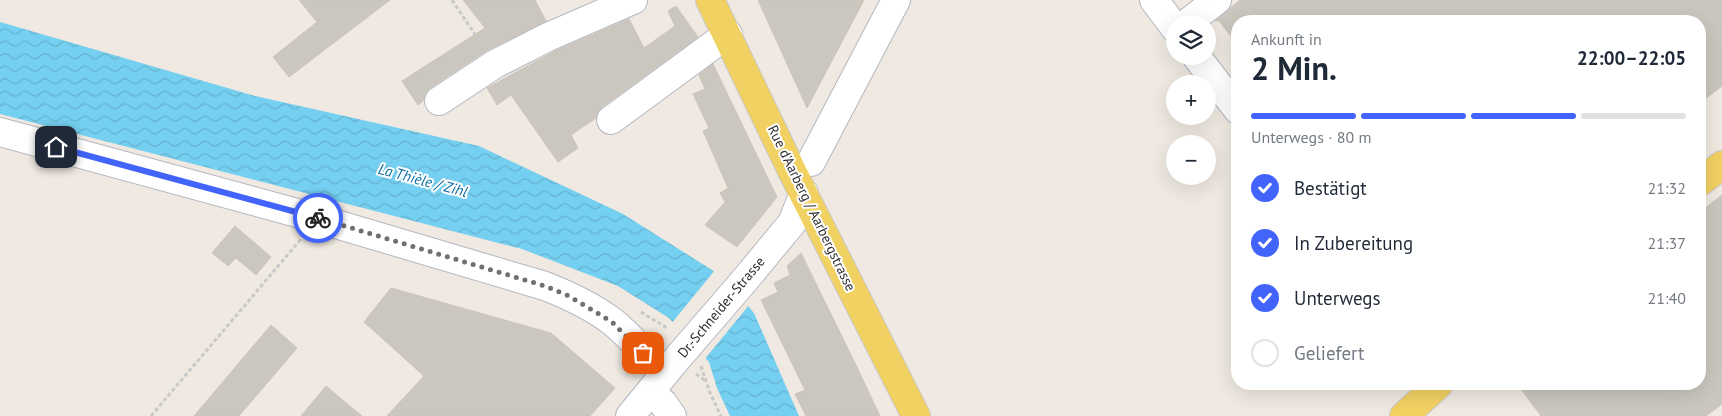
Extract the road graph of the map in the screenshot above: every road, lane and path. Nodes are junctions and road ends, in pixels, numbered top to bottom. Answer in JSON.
{"nodes":[{"id":1,"x":452,"y":0,"type":"edge"},
{"id":2,"x":633,"y":0,"type":"edge"},
{"id":3,"x":710,"y":0,"type":"edge"},
{"id":4,"x":896,"y":0,"type":"edge"},
{"id":5,"x":1154,"y":0,"type":"edge"},
{"id":6,"x":1214,"y":1,"type":"edge"},
{"id":7,"x":1197,"y":15,"type":"edge"},
{"id":8,"x":1166,"y":16,"type":"edge"},
{"id":9,"x":728,"y":34,"type":"junction"},
{"id":10,"x":495,"y":64,"type":"junction"},
{"id":11,"x":1203,"y":65,"type":"edge"},
{"id":12,"x":439,"y":101,"type":"dead end"},
{"id":13,"x":1231,"y":101,"type":"edge"},
{"id":14,"x":611,"y":120,"type":"dead end"},
{"id":15,"x":0,"y":132,"type":"edge"},
{"id":16,"x":811,"y":162,"type":"dead end"},
{"id":17,"x":1722,"y":165,"type":"edge"},
{"id":18,"x":1706,"y":177,"type":"edge"},
{"id":19,"x":804,"y":193,"type":"junction"},
{"id":20,"x":318,"y":219,"type":"junction"},
{"id":21,"x":704,"y":369,"type":"dead end"},
{"id":22,"x":664,"y":375,"type":"junction"},
{"id":23,"x":1432,"y":390,"type":"edge"},
{"id":24,"x":914,"y":411,"type":"edge"},
{"id":25,"x":151,"y":416,"type":"edge"},
{"id":26,"x":630,"y":416,"type":"edge"},
{"id":27,"x":672,"y":416,"type":"edge"},
{"id":28,"x":721,"y":416,"type":"edge"},
{"id":29,"x":1404,"y":416,"type":"edge"}],
"edges":[{"from":1,"to":10,"type":"path"},
{"from":2,"to":10,"type":"street"},
{"from":3,"to":9,"type":"main road","name":"Rue d'Aarberg / Aarbergstrasse"},
{"from":4,"to":16,"type":"street"},
{"from":5,"to":8,"type":"street"},
{"from":6,"to":7,"type":"street"},
{"from":9,"to":14,"type":"street"},
{"from":9,"to":19,"type":"main road","name":"Rue d'Aarberg / Aarbergstrasse"},
{"from":10,"to":12,"type":"street"},
{"from":11,"to":13,"type":"street"},
{"from":15,"to":20,"type":"street"},
{"from":17,"to":18,"type":"main road"},
{"from":19,"to":22,"type":"street","name":"Dr.-Schneider-Strasse","bridge":true},
{"from":19,"to":24,"type":"main road","name":"Rue d'Aarberg / Aarbergstrasse"},
{"from":20,"to":22,"type":"street"},
{"from":20,"to":25,"type":"path"},
{"from":21,"to":28,"type":"path"},
{"from":22,"to":26,"type":"street","name":"Dr.-Schneider-Strasse"},
{"from":22,"to":27,"type":"street"},
{"from":23,"to":29,"type":"main road"}]}
